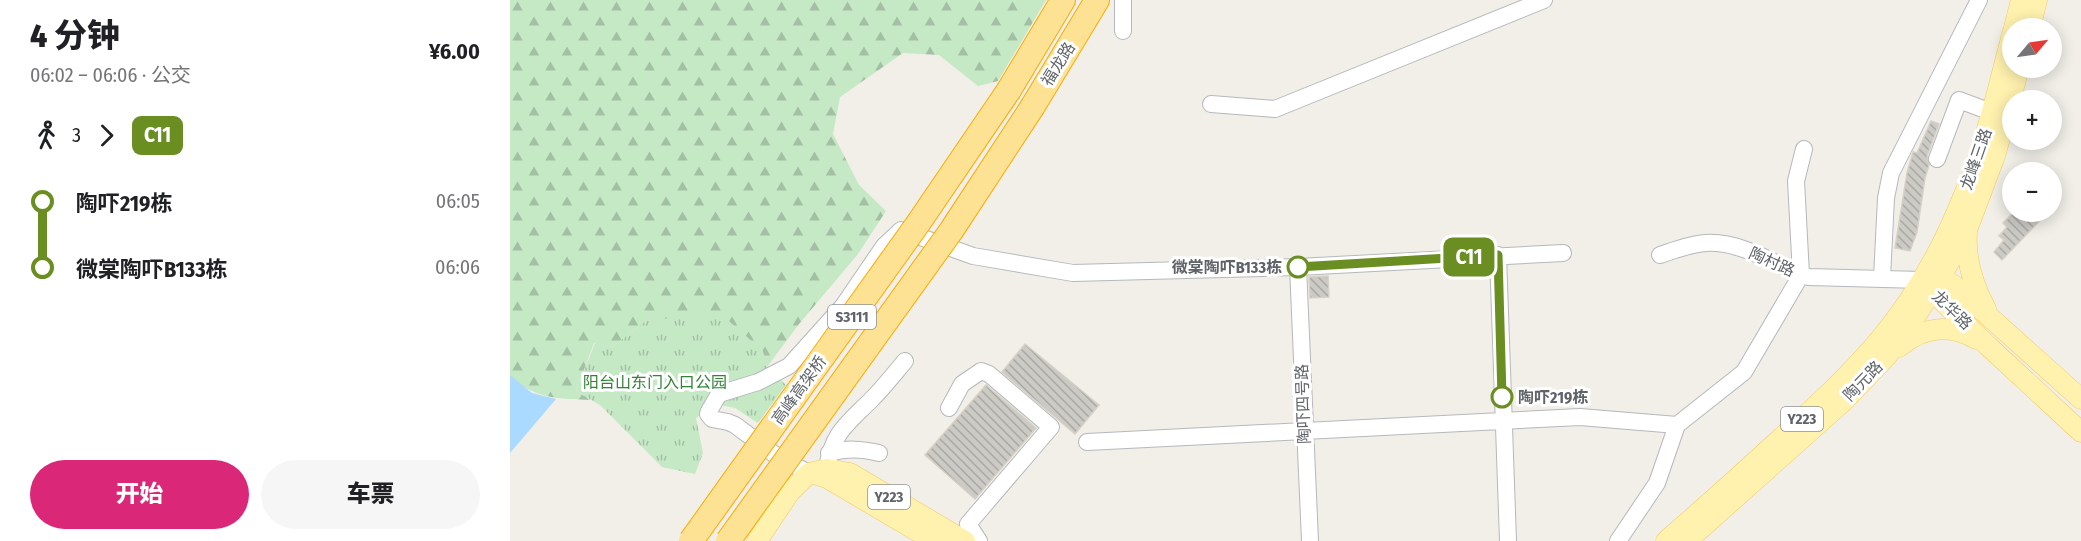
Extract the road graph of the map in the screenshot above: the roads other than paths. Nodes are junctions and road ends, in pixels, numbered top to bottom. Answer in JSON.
{"nodes":[{"id":1,"x":1097,"y":0,"type":"edge"},
{"id":2,"x":1123,"y":0,"type":"edge"},
{"id":3,"x":1544,"y":0,"type":"edge"},
{"id":4,"x":1979,"y":0,"type":"edge"},
{"id":5,"x":2021,"y":0,"type":"edge"},
{"id":6,"x":2037,"y":0,"type":"edge"},
{"id":7,"x":1060,"y":4,"type":"edge"},
{"id":8,"x":2016,"y":18,"type":"edge"},
{"id":9,"x":2032,"y":18,"type":"edge"},
{"id":10,"x":1123,"y":31,"type":"dead end"},
{"id":11,"x":2002,"y":71,"type":"edge"},
{"id":12,"x":2016,"y":78,"type":"edge"},
{"id":13,"x":1009,"y":90,"type":"joint"},
{"id":14,"x":1211,"y":104,"type":"dead end"},
{"id":15,"x":1033,"y":106,"type":"joint"},
{"id":16,"x":1991,"y":112,"type":"junction"},
{"id":17,"x":1804,"y":149,"type":"dead end"},
{"id":18,"x":1937,"y":159,"type":"dead end"},
{"id":19,"x":1967,"y":230,"type":"junction"},
{"id":20,"x":1563,"y":253,"type":"dead end"},
{"id":21,"x":1498,"y":255,"type":"junction"},
{"id":22,"x":1660,"y":255,"type":"dead end"},
{"id":23,"x":1298,"y":267,"type":"junction"},
{"id":24,"x":1801,"y":275,"type":"junction"},
{"id":25,"x":1882,"y":278,"type":"junction"},
{"id":26,"x":1931,"y":283,"type":"junction"},
{"id":27,"x":1993,"y":318,"type":"junction"},
{"id":28,"x":1988,"y":346,"type":"junction"},
{"id":29,"x":1887,"y":356,"type":"junction"},
{"id":30,"x":905,"y":361,"type":"dead end"},
{"id":31,"x":2081,"y":399,"type":"edge"},
{"id":32,"x":949,"y":408,"type":"dead end"},
{"id":33,"x":1503,"y":421,"type":"junction"},
{"id":34,"x":1677,"y":425,"type":"junction"},
{"id":35,"x":1304,"y":432,"type":"junction"},
{"id":36,"x":2081,"y":432,"type":"edge"},
{"id":37,"x":1087,"y":442,"type":"dead end"},
{"id":38,"x":879,"y":453,"type":"dead end"},
{"id":39,"x":821,"y":465,"type":"junction"},
{"id":40,"x":691,"y":541,"type":"edge"},
{"id":41,"x":728,"y":541,"type":"edge"},
{"id":42,"x":757,"y":541,"type":"edge"},
{"id":43,"x":934,"y":541,"type":"edge"},
{"id":44,"x":965,"y":541,"type":"edge"},
{"id":45,"x":979,"y":541,"type":"edge"},
{"id":46,"x":1310,"y":541,"type":"edge"},
{"id":47,"x":1508,"y":541,"type":"edge"},
{"id":48,"x":1618,"y":541,"type":"edge"},
{"id":49,"x":1666,"y":541,"type":"edge"},
{"id":50,"x":1687,"y":541,"type":"edge"}],
"edges":[{"from":1,"to":15,"type":"highway","name":"福龙路","number":"S3111"},
{"from":2,"to":10,"type":"street"},
{"from":3,"to":14,"type":"street"},
{"from":4,"to":25,"type":"street"},
{"from":5,"to":8,"type":"main road","name":"龙峰三路"},
{"from":6,"to":9,"type":"main road"},
{"from":7,"to":13,"type":"highway","name":"福龙路","number":"S3111"},
{"from":11,"to":16,"type":"main road","name":"龙峰三路"},
{"from":12,"to":19,"type":"main road","name":"龙峰三路"},
{"from":13,"to":40,"type":"highway","name":"高峰高架桥","number":"S3111","bridge":true},
{"from":15,"to":41,"type":"highway","name":"高峰高架桥","number":"S3111","bridge":true},
{"from":16,"to":18,"type":"street"},
{"from":16,"to":26,"type":"main road","name":"龙峰三路"},
{"from":17,"to":24,"type":"street"},
{"from":19,"to":26,"type":"main road","name":"龙峰三路"},
{"from":19,"to":27,"type":"main road"},
{"from":20,"to":21,"type":"street"},
{"from":21,"to":23,"type":"street"},
{"from":21,"to":33,"type":"street"},
{"from":22,"to":24,"type":"street","name":"陶村路"},
{"from":23,"to":35,"type":"street","name":"陶吓四号路"},
{"from":23,"to":39,"type":"street"},
{"from":24,"to":25,"type":"street","name":"陶村路"},
{"from":24,"to":34,"type":"street"},
{"from":25,"to":26,"type":"street","name":"陶村路"},
{"from":26,"to":27,"type":"main road","name":"龙华路"},
{"from":26,"to":28,"type":"main road","name":"龙华路"},
{"from":26,"to":29,"type":"main road","name":"陶元路","number":"Y223"},
{"from":26,"to":49,"type":"main road","name":"陶元路","number":"Y223"},
{"from":27,"to":31,"type":"main road","name":"龙华路"},
{"from":28,"to":29,"type":"main road"},
{"from":28,"to":36,"type":"main road","name":"龙华路"},
{"from":29,"to":50,"type":"main road","name":"陶元路","number":"Y223"},
{"from":30,"to":39,"type":"street"},
{"from":32,"to":45,"type":"street"},
{"from":33,"to":34,"type":"street"},
{"from":33,"to":35,"type":"street"},
{"from":33,"to":47,"type":"street"},
{"from":34,"to":48,"type":"street"},
{"from":35,"to":37,"type":"street"},
{"from":35,"to":46,"type":"street","name":"陶吓四号路"},
{"from":38,"to":39,"type":"street"},
{"from":39,"to":42,"type":"main road"},
{"from":39,"to":43,"type":"main road","number":"Y223"},
{"from":39,"to":44,"type":"main road","number":"Y223"}]}
